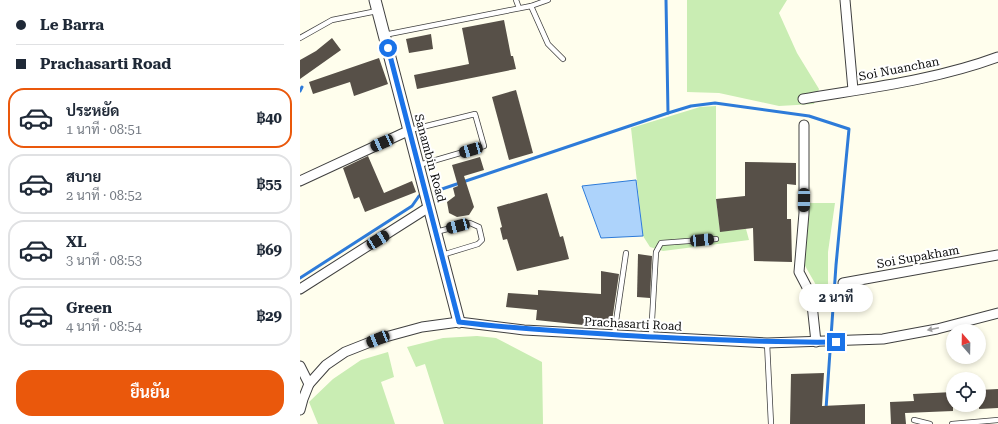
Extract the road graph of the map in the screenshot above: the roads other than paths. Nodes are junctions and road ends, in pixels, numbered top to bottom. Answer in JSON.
{"nodes":[{"id":1,"x":516,"y":0,"type":"edge"},
{"id":2,"x":548,"y":0,"type":"edge"},
{"id":3,"x":845,"y":0,"type":"edge"},
{"id":4,"x":376,"y":5,"type":"edge"},
{"id":5,"x":531,"y":6,"type":"junction"},
{"id":6,"x":519,"y":8,"type":"junction"},
{"id":7,"x":384,"y":35,"type":"junction"},
{"id":8,"x":300,"y":38,"type":"edge"},
{"id":9,"x":998,"y":57,"type":"edge"},
{"id":10,"x":563,"y":59,"type":"dead end"},
{"id":11,"x":853,"y":90,"type":"junction"},
{"id":12,"x":803,"y":99,"type":"dead end"},
{"id":13,"x":804,"y":125,"type":"dead end"},
{"id":14,"x":410,"y":130,"type":"junction"},
{"id":15,"x":419,"y":165,"type":"junction"},
{"id":16,"x":300,"y":181,"type":"edge"},
{"id":17,"x":429,"y":207,"type":"junction"},
{"id":18,"x":436,"y":232,"type":"junction"},
{"id":19,"x":716,"y":239,"type":"dead end"},
{"id":20,"x":626,"y":253,"type":"dead end"},
{"id":21,"x":442,"y":255,"type":"junction"},
{"id":22,"x":998,"y":255,"type":"edge"},
{"id":23,"x":843,"y":283,"type":"dead end"},
{"id":24,"x":300,"y":289,"type":"edge"},
{"id":25,"x":998,"y":314,"type":"edge"},
{"id":26,"x":459,"y":322,"type":"junction"},
{"id":27,"x":614,"y":335,"type":"junction"},
{"id":28,"x":651,"y":337,"type":"junction"},
{"id":29,"x":816,"y":342,"type":"junction"},
{"id":30,"x":767,"y":343,"type":"junction"},
{"id":31,"x":300,"y":366,"type":"edge"},
{"id":32,"x":309,"y":384,"type":"junction"},
{"id":33,"x":300,"y":410,"type":"edge"},
{"id":34,"x":914,"y":420,"type":"dead end"},
{"id":35,"x":998,"y":420,"type":"edge"},
{"id":36,"x":771,"y":424,"type":"edge"},
{"id":37,"x":930,"y":424,"type":"edge"},
{"id":38,"x":952,"y":424,"type":"edge"}],
"edges":[{"from":1,"to":6,"type":"lane"},
{"from":2,"to":5,"type":"lane"},
{"from":3,"to":11,"type":"street"},
{"from":4,"to":7,"type":"street","name":"Sanambin Road"},
{"from":4,"to":8,"type":"lane"},
{"from":5,"to":6,"type":"lane"},
{"from":5,"to":10,"type":"lane"},
{"from":6,"to":7,"type":"lane"},
{"from":7,"to":14,"type":"street","name":"Sanambin Road"},
{"from":9,"to":11,"type":"street","name":"Soi Nuanchan"},
{"from":11,"to":12,"type":"street","name":"Soi Nuanchan"},
{"from":13,"to":29,"type":"street"},
{"from":14,"to":15,"type":"street","name":"Sanambin Road"},
{"from":14,"to":15,"type":"lane"},
{"from":14,"to":16,"type":"street"},
{"from":15,"to":17,"type":"street","name":"Sanambin Road"},
{"from":17,"to":18,"type":"street","name":"Sanambin Road"},
{"from":17,"to":24,"type":"street"},
{"from":18,"to":21,"type":"street","name":"Sanambin Road"},
{"from":18,"to":21,"type":"lane"},
{"from":19,"to":28,"type":"lane"},
{"from":20,"to":27,"type":"lane"},
{"from":21,"to":26,"type":"street","name":"Sanambin Road"},
{"from":22,"to":23,"type":"street","name":"Soi Supakham"},
{"from":25,"to":29,"type":"street","name":"Prachasarti Road","one_way":true},
{"from":26,"to":27,"type":"street","name":"Prachasarti Road"},
{"from":26,"to":32,"type":"street","name":"Prachasarti Road"},
{"from":27,"to":28,"type":"street","name":"Prachasarti Road"},
{"from":28,"to":30,"type":"street","name":"Prachasarti Road"},
{"from":29,"to":30,"type":"street","name":"Prachasarti Road"},
{"from":30,"to":36,"type":"lane"},
{"from":31,"to":32,"type":"street"},
{"from":32,"to":33,"type":"street","name":"Prachasarti Road"},
{"from":34,"to":37,"type":"lane"},
{"from":35,"to":38,"type":"lane"}]}
